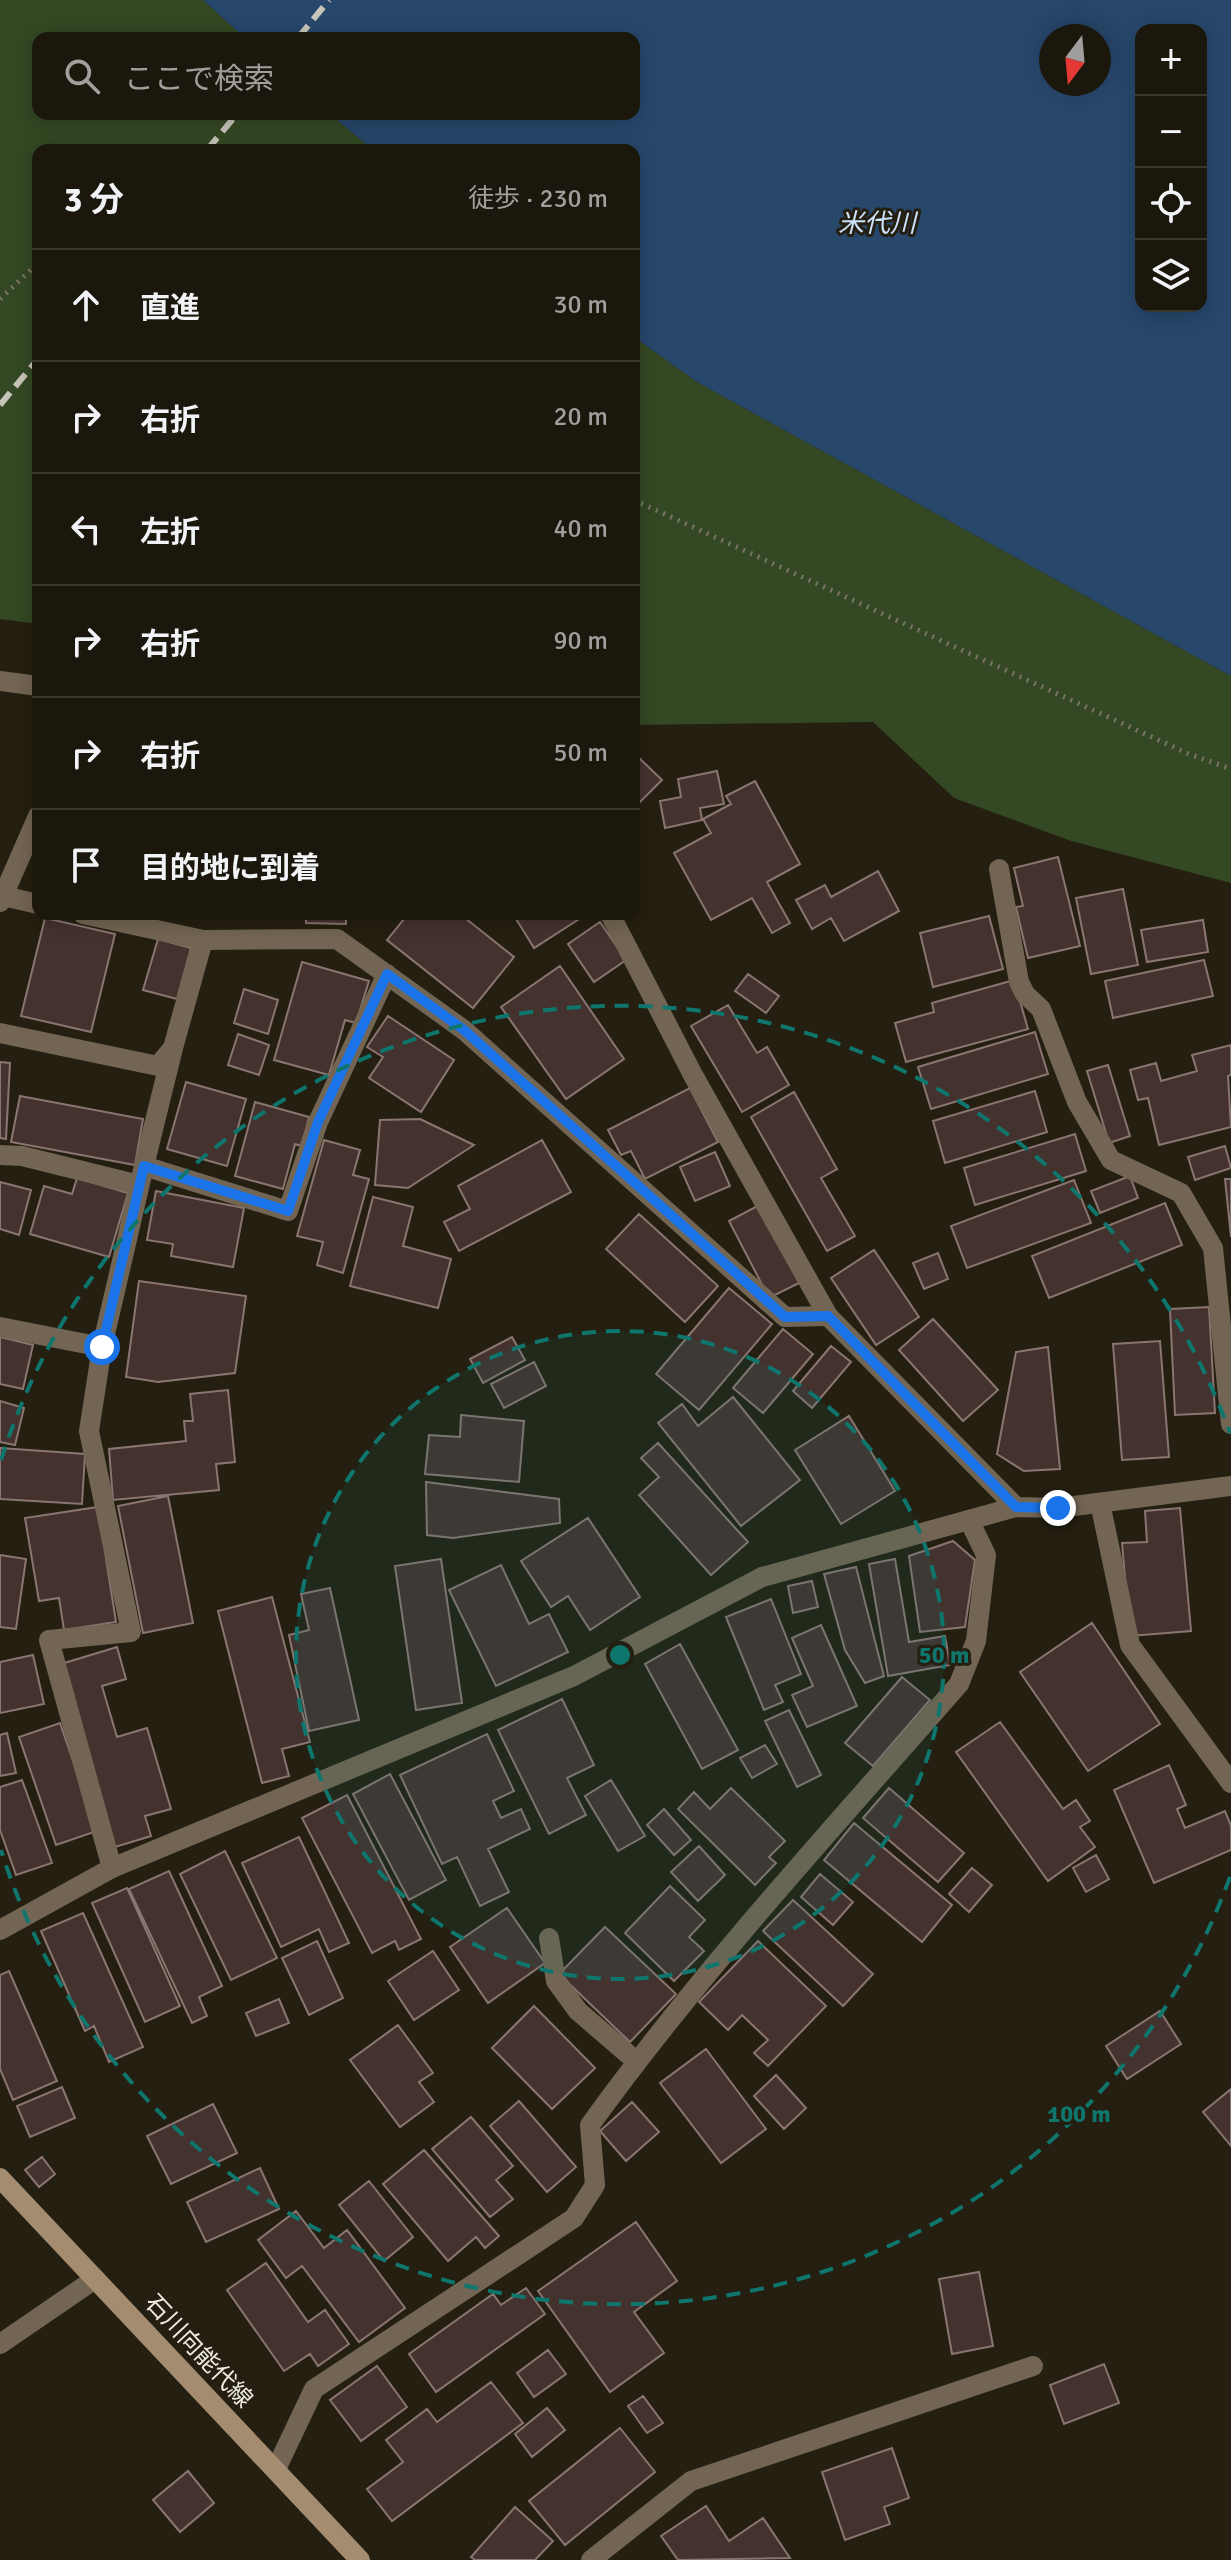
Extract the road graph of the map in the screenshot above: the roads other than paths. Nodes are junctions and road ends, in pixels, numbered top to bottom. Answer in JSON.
{"nodes":[{"id":1,"x":0,"y":681,"type":"edge"},
{"id":2,"x":32,"y":685,"type":"edge"},
{"id":3,"x":32,"y":829,"type":"edge"},
{"id":4,"x":999,"y":869,"type":"dead end"},
{"id":5,"x":1,"y":899,"type":"edge"},
{"id":6,"x":32,"y":903,"type":"edge"},
{"id":7,"x":111,"y":920,"type":"edge"},
{"id":8,"x":613,"y":920,"type":"edge"},
{"id":9,"x":203,"y":940,"type":"junction"},
{"id":10,"x":387,"y":974,"type":"junction"},
{"id":11,"x":0,"y":1033,"type":"edge"},
{"id":12,"x":173,"y":1048,"type":"junction"},
{"id":13,"x":0,"y":1155,"type":"edge"},
{"id":14,"x":142,"y":1176,"type":"junction"},
{"id":15,"x":828,"y":1316,"type":"junction"},
{"id":16,"x":0,"y":1327,"type":"edge"},
{"id":17,"x":102,"y":1347,"type":"junction"},
{"id":18,"x":1231,"y":1424,"type":"edge"},
{"id":19,"x":1231,"y":1486,"type":"edge"},
{"id":20,"x":1100,"y":1503,"type":"junction"},
{"id":21,"x":1016,"y":1507,"type":"junction"},
{"id":22,"x":969,"y":1520,"type":"junction"},
{"id":23,"x":1231,"y":1783,"type":"edge"},
{"id":24,"x":112,"y":1868,"type":"junction"},
{"id":25,"x":0,"y":1930,"type":"edge"},
{"id":26,"x":549,"y":1938,"type":"dead end"},
{"id":27,"x":636,"y":2061,"type":"junction"},
{"id":28,"x":0,"y":2178,"type":"edge"},
{"id":29,"x":95,"y":2279,"type":"junction"},
{"id":30,"x":0,"y":2344,"type":"edge"},
{"id":31,"x":1033,"y":2366,"type":"dead end"},
{"id":32,"x":276,"y":2469,"type":"junction"},
{"id":33,"x":360,"y":2560,"type":"edge"},
{"id":34,"x":591,"y":2560,"type":"edge"}],
"edges":[{"from":1,"to":2,"type":"street"},
{"from":3,"to":5,"type":"street"},
{"from":4,"to":18,"type":"street"},
{"from":5,"to":6,"type":"street"},
{"from":7,"to":9,"type":"street"},
{"from":8,"to":15,"type":"street"},
{"from":9,"to":10,"type":"street"},
{"from":9,"to":12,"type":"street"},
{"from":10,"to":14,"type":"street"},
{"from":10,"to":15,"type":"street"},
{"from":11,"to":12,"type":"street"},
{"from":12,"to":14,"type":"street"},
{"from":13,"to":14,"type":"street"},
{"from":14,"to":17,"type":"street"},
{"from":15,"to":21,"type":"street"},
{"from":16,"to":17,"type":"street"},
{"from":17,"to":24,"type":"street"},
{"from":19,"to":20,"type":"street"},
{"from":20,"to":21,"type":"street"},
{"from":20,"to":23,"type":"street"},
{"from":21,"to":22,"type":"street"},
{"from":22,"to":24,"type":"street"},
{"from":22,"to":27,"type":"street"},
{"from":24,"to":25,"type":"street"},
{"from":26,"to":27,"type":"street"},
{"from":27,"to":32,"type":"street"},
{"from":28,"to":29,"type":"main road","name":"石川向能代線"},
{"from":29,"to":30,"type":"street"},
{"from":29,"to":32,"type":"main road","name":"石川向能代線"},
{"from":31,"to":34,"type":"street"},
{"from":32,"to":33,"type":"main road","name":"石川向能代線"}]}
